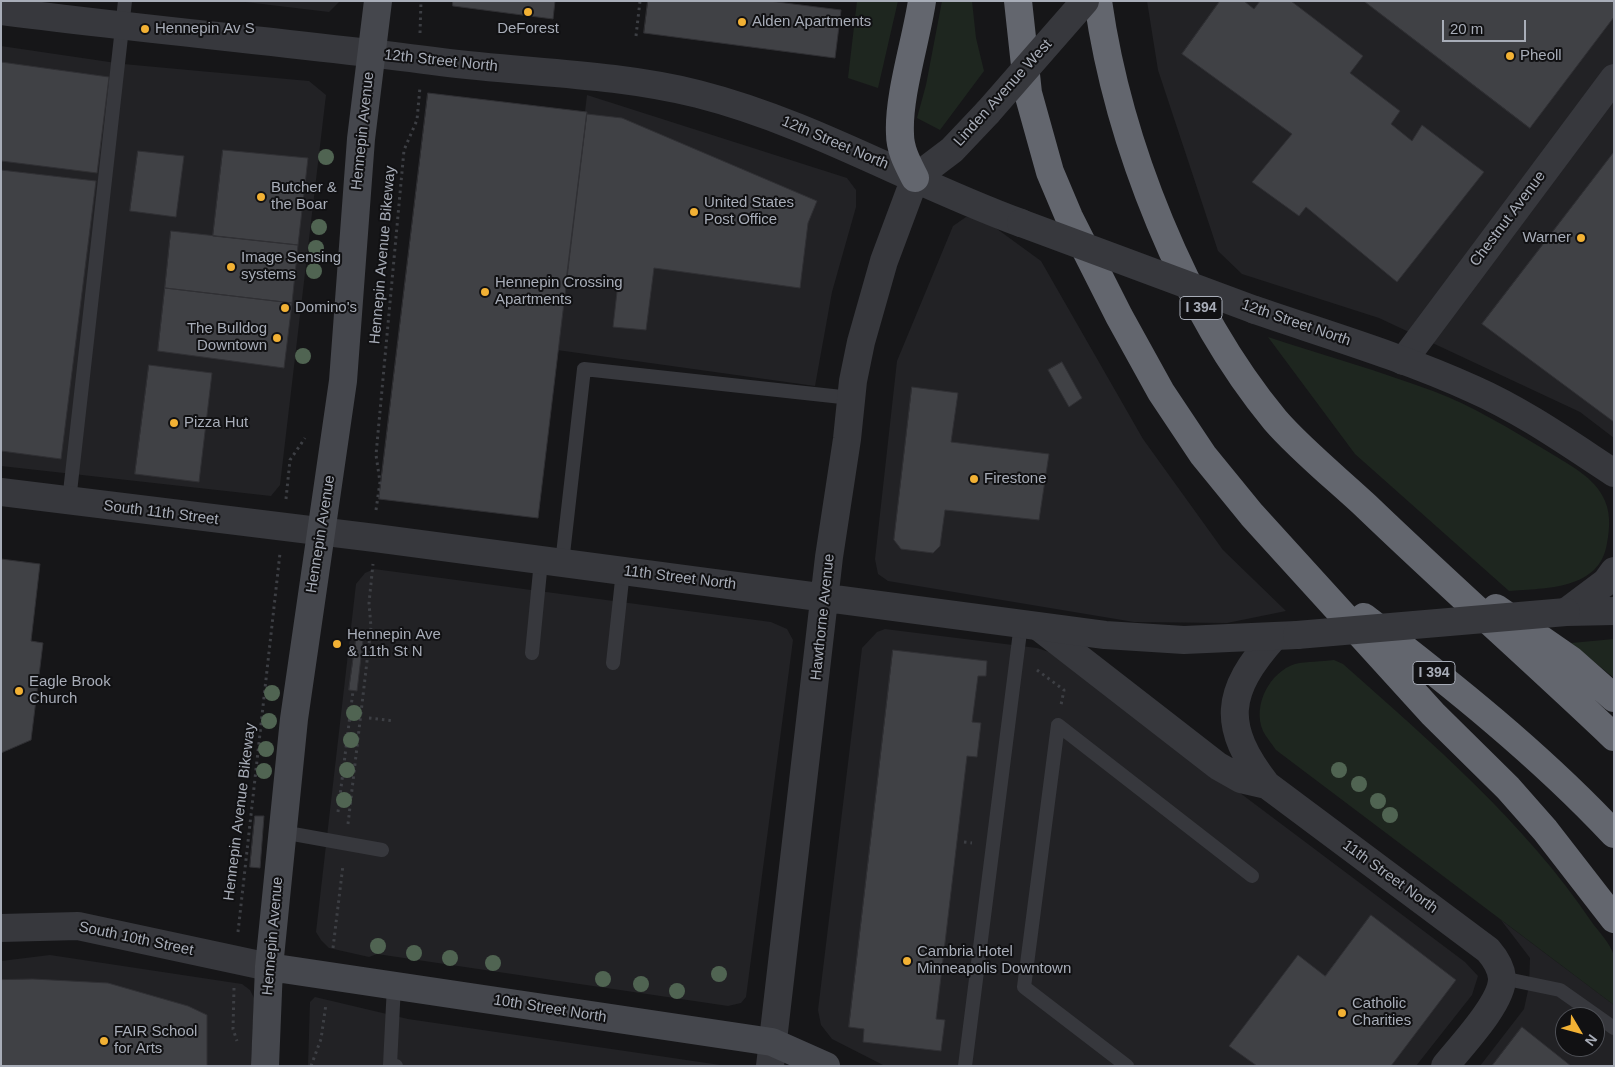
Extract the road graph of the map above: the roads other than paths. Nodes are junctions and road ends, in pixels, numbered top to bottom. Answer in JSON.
{"nodes":[{"id":1,"x":378,"y":1,"type":"edge"},
{"id":2,"x":922,"y":1,"type":"edge"},
{"id":3,"x":1018,"y":1,"type":"edge"},
{"id":4,"x":1085,"y":1,"type":"edge"},
{"id":5,"x":1098,"y":1,"type":"edge"},
{"id":6,"x":1,"y":11,"type":"edge"},
{"id":7,"x":124,"y":14,"type":"edge"},
{"id":8,"x":371,"y":54,"type":"junction"},
{"id":9,"x":1614,"y":78,"type":"edge"},
{"id":10,"x":915,"y":178,"type":"junction"},
{"id":11,"x":1403,"y":361,"type":"junction"},
{"id":12,"x":851,"y":398,"type":"junction"},
{"id":13,"x":1614,"y":473,"type":"edge"},
{"id":14,"x":1,"y":492,"type":"edge"},
{"id":15,"x":69,"y":501,"type":"junction"},
{"id":16,"x":1252,"y":516,"type":"junction"},
{"id":17,"x":322,"y":531,"type":"junction"},
{"id":18,"x":1413,"y":551,"type":"junction"},
{"id":19,"x":551,"y":562,"type":"junction"},
{"id":20,"x":623,"y":571,"type":"junction"},
{"id":21,"x":1614,"y":571,"type":"edge"},
{"id":22,"x":826,"y":597,"type":"junction"},
{"id":23,"x":1614,"y":611,"type":"edge"},
{"id":24,"x":1566,"y":612,"type":"junction"},
{"id":25,"x":1030,"y":625,"type":"junction"},
{"id":26,"x":1286,"y":636,"type":"junction"},
{"id":27,"x":532,"y":653,"type":"dead end"},
{"id":28,"x":612,"y":663,"type":"dead end"},
{"id":29,"x":1614,"y":698,"type":"edge"},
{"id":30,"x":1614,"y":737,"type":"edge"},
{"id":31,"x":1266,"y":785,"type":"junction"},
{"id":32,"x":282,"y":832,"type":"junction"},
{"id":33,"x":1614,"y":834,"type":"edge"},
{"id":34,"x":382,"y":850,"type":"dead end"},
{"id":35,"x":1252,"y":876,"type":"dead end"},
{"id":36,"x":1614,"y":919,"type":"edge"},
{"id":37,"x":1,"y":928,"type":"edge"},
{"id":38,"x":269,"y":967,"type":"junction"},
{"id":39,"x":1502,"y":978,"type":"junction"},
{"id":40,"x":394,"y":986,"type":"junction"},
{"id":41,"x":1614,"y":1028,"type":"edge"},
{"id":42,"x":771,"y":1054,"type":"edge"},
{"id":43,"x":265,"y":1066,"type":"edge"},
{"id":44,"x":396,"y":1066,"type":"edge"},
{"id":45,"x":826,"y":1066,"type":"edge"},
{"id":46,"x":965,"y":1066,"type":"edge"},
{"id":47,"x":1127,"y":1066,"type":"edge"},
{"id":48,"x":1445,"y":1066,"type":"edge"}],
"edges":[{"from":1,"to":8,"type":"main road","name":"Hennepin Avenue"},
{"from":2,"to":10,"type":"highway"},
{"from":3,"to":16,"type":"highway","number":"I 394"},
{"from":4,"to":10,"type":"street","name":"Linden Avenue West","bridge":true},
{"from":5,"to":18,"type":"highway","number":"I 394"},
{"from":6,"to":7,"type":"street","name":"12th Street North"},
{"from":7,"to":8,"type":"street","name":"12th Street North"},
{"from":7,"to":15,"type":"lane"},
{"from":8,"to":10,"type":"street","name":"12th Street North"},
{"from":8,"to":17,"type":"main road","name":"Hennepin Avenue"},
{"from":9,"to":11,"type":"street","name":"Chestnut Avenue"},
{"from":10,"to":11,"type":"street","name":"12th Street North","bridge":true},
{"from":10,"to":12,"type":"street","name":"Hawthorne Avenue"},
{"from":11,"to":13,"type":"street","name":"12th Street North"},
{"from":12,"to":19,"type":"lane"},
{"from":12,"to":22,"type":"street","name":"Hawthorne Avenue"},
{"from":14,"to":15,"type":"street","name":"South 11th Street"},
{"from":15,"to":17,"type":"street","name":"South 11th Street"},
{"from":16,"to":33,"type":"highway","number":"I 394"},
{"from":16,"to":36,"type":"highway"},
{"from":17,"to":19,"type":"street","name":"11th Street North"},
{"from":17,"to":32,"type":"main road","name":"Hennepin Avenue"},
{"from":18,"to":29,"type":"highway"},
{"from":18,"to":30,"type":"highway","number":"I 394"},
{"from":19,"to":20,"type":"street","name":"11th Street North"},
{"from":19,"to":27,"type":"lane"},
{"from":20,"to":22,"type":"street","name":"11th Street North"},
{"from":20,"to":28,"type":"lane"},
{"from":21,"to":24,"type":"street"},
{"from":22,"to":25,"type":"street","name":"11th Street North"},
{"from":22,"to":42,"type":"street","name":"Hawthorne Avenue"},
{"from":23,"to":24,"type":"street"},
{"from":24,"to":26,"type":"street","name":"11th Street North","bridge":true},
{"from":25,"to":26,"type":"street","name":"11th Street North"},
{"from":25,"to":31,"type":"street","name":"11th Street North"},
{"from":25,"to":46,"type":"lane"},
{"from":26,"to":31,"type":"street","name":"11th Street North"},
{"from":31,"to":39,"type":"street","name":"11th Street North"},
{"from":32,"to":34,"type":"lane"},
{"from":32,"to":38,"type":"main road","name":"Hennepin Avenue"},
{"from":35,"to":47,"type":"lane"},
{"from":37,"to":38,"type":"street","name":"South 10th Street"},
{"from":38,"to":40,"type":"main road","name":"10th Street North"},
{"from":38,"to":43,"type":"main road","name":"Hennepin Avenue"},
{"from":39,"to":41,"type":"lane"},
{"from":39,"to":48,"type":"street"},
{"from":40,"to":42,"type":"main road","name":"10th Street North"},
{"from":40,"to":44,"type":"lane"},
{"from":42,"to":45,"type":"main road","name":"10th Street North"}]}
